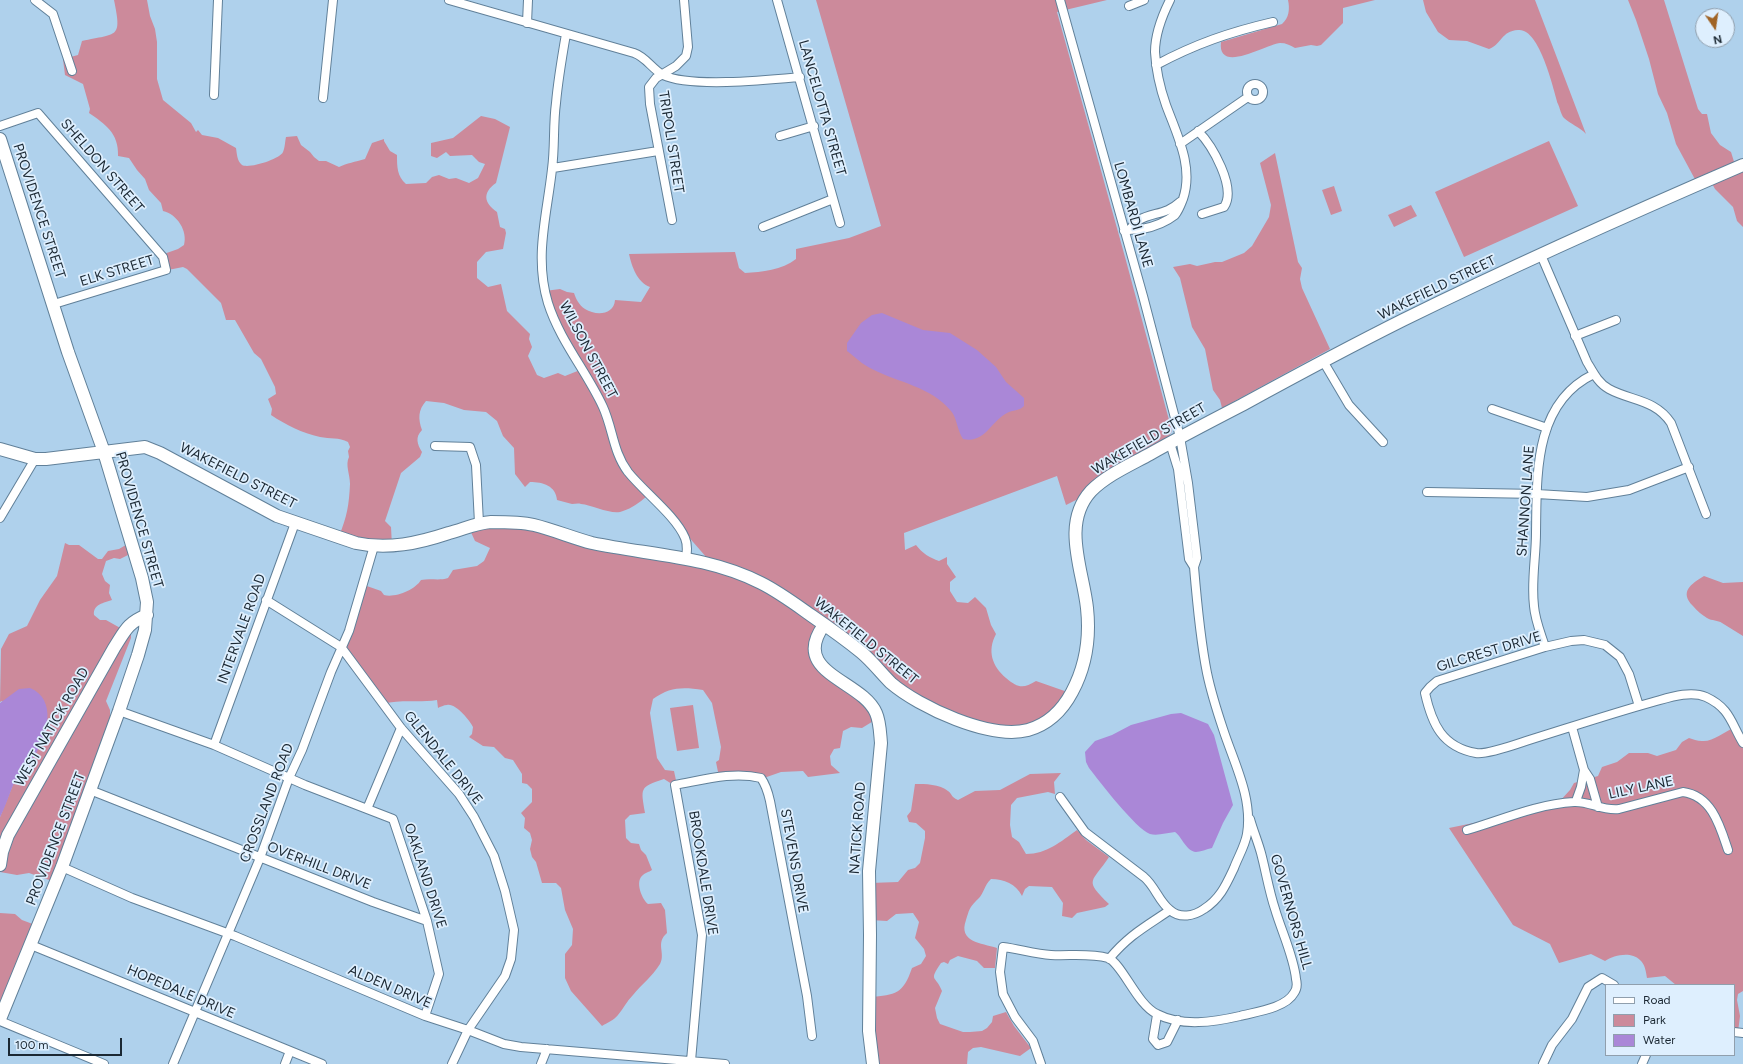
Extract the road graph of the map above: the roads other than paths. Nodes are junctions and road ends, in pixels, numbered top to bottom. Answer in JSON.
{"nodes":[{"id":1,"x":35,"y":0,"type":"edge"},
{"id":2,"x":218,"y":0,"type":"edge"},
{"id":3,"x":333,"y":0,"type":"edge"},
{"id":4,"x":449,"y":0,"type":"edge"},
{"id":5,"x":528,"y":0,"type":"edge"},
{"id":6,"x":684,"y":0,"type":"edge"},
{"id":7,"x":777,"y":0,"type":"edge"},
{"id":8,"x":1060,"y":0,"type":"edge"},
{"id":9,"x":1144,"y":0,"type":"edge"},
{"id":10,"x":1170,"y":0,"type":"edge"},
{"id":11,"x":1129,"y":6,"type":"dead end"},
{"id":12,"x":1273,"y":22,"type":"dead end"},
{"id":13,"x":527,"y":23,"type":"junction"},
{"id":14,"x":566,"y":34,"type":"junction"},
{"id":15,"x":1156,"y":65,"type":"junction"},
{"id":16,"x":72,"y":72,"type":"dead end"},
{"id":17,"x":663,"y":74,"type":"junction"},
{"id":18,"x":800,"y":77,"type":"junction"},
{"id":19,"x":214,"y":95,"type":"dead end"},
{"id":20,"x":1248,"y":97,"type":"dead end"},
{"id":21,"x":323,"y":98,"type":"dead end"},
{"id":22,"x":0,"y":126,"type":"edge"},
{"id":23,"x":814,"y":126,"type":"junction"},
{"id":24,"x":1198,"y":131,"type":"junction"},
{"id":25,"x":780,"y":136,"type":"dead end"},
{"id":26,"x":0,"y":139,"type":"edge"},
{"id":27,"x":1180,"y":144,"type":"junction"},
{"id":28,"x":658,"y":151,"type":"junction"},
{"id":29,"x":1743,"y":164,"type":"edge"},
{"id":30,"x":553,"y":168,"type":"junction"},
{"id":31,"x":833,"y":199,"type":"junction"},
{"id":32,"x":1202,"y":214,"type":"dead end"},
{"id":33,"x":672,"y":220,"type":"dead end"},
{"id":34,"x":840,"y":223,"type":"dead end"},
{"id":35,"x":763,"y":227,"type":"dead end"},
{"id":36,"x":1127,"y":230,"type":"junction"},
{"id":37,"x":1540,"y":255,"type":"junction"},
{"id":38,"x":166,"y":270,"type":"joint"},
{"id":39,"x":54,"y":304,"type":"junction"},
{"id":40,"x":1616,"y":320,"type":"dead end"},
{"id":41,"x":1575,"y":336,"type":"junction"},
{"id":42,"x":1323,"y":361,"type":"junction"},
{"id":43,"x":1594,"y":374,"type":"junction"},
{"id":44,"x":1492,"y":408,"type":"dead end"},
{"id":45,"x":1547,"y":428,"type":"junction"},
{"id":46,"x":1175,"y":440,"type":"junction"},
{"id":47,"x":1383,"y":442,"type":"dead end"},
{"id":48,"x":435,"y":446,"type":"dead end"},
{"id":49,"x":0,"y":449,"type":"edge"},
{"id":50,"x":104,"y":452,"type":"junction"},
{"id":51,"x":36,"y":459,"type":"junction"},
{"id":52,"x":1689,"y":467,"type":"junction"},
{"id":53,"x":1427,"y":492,"type":"dead end"},
{"id":54,"x":1537,"y":494,"type":"junction"},
{"id":55,"x":1706,"y":514,"type":"dead end"},
{"id":56,"x":0,"y":518,"type":"edge"},
{"id":57,"x":295,"y":522,"type":"junction"},
{"id":58,"x":479,"y":523,"type":"junction"},
{"id":59,"x":374,"y":546,"type":"junction"},
{"id":60,"x":686,"y":559,"type":"junction"},
{"id":61,"x":266,"y":600,"type":"junction"},
{"id":62,"x":147,"y":614,"type":"junction"},
{"id":63,"x":824,"y":625,"type":"junction"},
{"id":64,"x":341,"y":647,"type":"junction"},
{"id":65,"x":1545,"y":648,"type":"junction"},
{"id":66,"x":1639,"y":706,"type":"junction"},
{"id":67,"x":119,"y":711,"type":"junction"},
{"id":68,"x":1572,"y":727,"type":"junction"},
{"id":69,"x":401,"y":728,"type":"junction"},
{"id":70,"x":1743,"y":743,"type":"edge"},
{"id":71,"x":214,"y":745,"type":"junction"},
{"id":72,"x":1584,"y":770,"type":"junction"},
{"id":73,"x":289,"y":778,"type":"junction"},
{"id":74,"x":675,"y":785,"type":"joint"},
{"id":75,"x":90,"y":790,"type":"junction"},
{"id":76,"x":1060,"y":797,"type":"dead end"},
{"id":77,"x":1576,"y":801,"type":"junction"},
{"id":78,"x":1598,"y":807,"type":"junction"},
{"id":79,"x":367,"y":809,"type":"junction"},
{"id":80,"x":1247,"y":813,"type":"junction"},
{"id":81,"x":1467,"y":830,"type":"dead end"},
{"id":82,"x":1728,"y":850,"type":"dead end"},
{"id":83,"x":260,"y":858,"type":"junction"},
{"id":84,"x":0,"y":865,"type":"edge"},
{"id":85,"x":62,"y":867,"type":"junction"},
{"id":86,"x":1170,"y":910,"type":"junction"},
{"id":87,"x":427,"y":921,"type":"junction"},
{"id":88,"x":227,"y":934,"type":"junction"},
{"id":89,"x":30,"y":944,"type":"junction"},
{"id":90,"x":1109,"y":959,"type":"junction"},
{"id":91,"x":1612,"y":984,"type":"edge"},
{"id":92,"x":194,"y":1013,"type":"junction"},
{"id":93,"x":1157,"y":1015,"type":"junction"},
{"id":94,"x":425,"y":1016,"type":"junction"},
{"id":95,"x":0,"y":1020,"type":"edge"},
{"id":96,"x":1178,"y":1020,"type":"junction"},
{"id":97,"x":468,"y":1030,"type":"junction"},
{"id":98,"x":812,"y":1036,"type":"dead end"},
{"id":99,"x":547,"y":1049,"type":"junction"},
{"id":100,"x":290,"y":1051,"type":"junction"},
{"id":101,"x":650,"y":1060,"type":"edge"},
{"id":102,"x":691,"y":1061,"type":"junction"},
{"id":103,"x":104,"y":1064,"type":"edge"},
{"id":104,"x":174,"y":1064,"type":"edge"},
{"id":105,"x":285,"y":1064,"type":"edge"},
{"id":106,"x":322,"y":1064,"type":"edge"},
{"id":107,"x":452,"y":1064,"type":"edge"},
{"id":108,"x":541,"y":1064,"type":"edge"},
{"id":109,"x":725,"y":1064,"type":"edge"},
{"id":110,"x":873,"y":1064,"type":"edge"},
{"id":111,"x":1041,"y":1064,"type":"edge"},
{"id":112,"x":1543,"y":1064,"type":"edge"}],
"edges":[{"from":1,"to":16,"type":"street"},
{"from":2,"to":19,"type":"street"},
{"from":3,"to":21,"type":"street"},
{"from":4,"to":13,"type":"street"},
{"from":5,"to":13,"type":"street"},
{"from":6,"to":17,"type":"street"},
{"from":7,"to":18,"type":"street","name":"LANCELOTTA STREET"},
{"from":8,"to":36,"type":"street","name":"LOMBARDI LANE"},
{"from":9,"to":11,"type":"street"},
{"from":10,"to":15,"type":"street"},
{"from":12,"to":15,"type":"street"},
{"from":13,"to":14,"type":"street"},
{"from":14,"to":17,"type":"street"},
{"from":14,"to":30,"type":"street","name":"WILSON STREET"},
{"from":15,"to":27,"type":"street"},
{"from":17,"to":18,"type":"street"},
{"from":17,"to":28,"type":"street","name":"TRIPOLI STREET"},
{"from":18,"to":23,"type":"street","name":"LANCELOTTA STREET"},
{"from":20,"to":24,"type":"street"},
{"from":22,"to":38,"type":"street","name":"SHELDON STREET"},
{"from":23,"to":25,"type":"street"},
{"from":23,"to":31,"type":"street","name":"LANCELOTTA STREET"},
{"from":24,"to":27,"type":"street"},
{"from":24,"to":32,"type":"street"},
{"from":26,"to":39,"type":"street","name":"PROVIDENCE STREET"},
{"from":27,"to":36,"type":"street"},
{"from":28,"to":30,"type":"street"},
{"from":28,"to":33,"type":"street","name":"TRIPOLI STREET"},
{"from":29,"to":37,"type":"street","name":"WAKEFIELD STREET"},
{"from":30,"to":60,"type":"street","name":"WILSON STREET"},
{"from":31,"to":34,"type":"street","name":"LANCELOTTA STREET"},
{"from":31,"to":35,"type":"street"},
{"from":36,"to":46,"type":"street","name":"LOMBARDI LANE"},
{"from":37,"to":41,"type":"street"},
{"from":37,"to":42,"type":"street","name":"WAKEFIELD STREET"},
{"from":38,"to":39,"type":"street","name":"ELK STREET"},
{"from":39,"to":50,"type":"street","name":"PROVIDENCE STREET"},
{"from":40,"to":41,"type":"street"},
{"from":41,"to":43,"type":"street"},
{"from":42,"to":46,"type":"street","name":"WAKEFIELD STREET"},
{"from":42,"to":47,"type":"street"},
{"from":43,"to":45,"type":"street","name":"SHANNON LANE"},
{"from":43,"to":52,"type":"street"},
{"from":44,"to":45,"type":"street"},
{"from":45,"to":54,"type":"street","name":"SHANNON LANE"},
{"from":46,"to":63,"type":"street","name":"WAKEFIELD STREET"},
{"from":46,"to":80,"type":"street","name":"GOVERNORS HILL"},
{"from":48,"to":58,"type":"street"},
{"from":49,"to":51,"type":"street","name":"WAKEFIELD STREET"},
{"from":50,"to":51,"type":"street","name":"WAKEFIELD STREET"},
{"from":50,"to":57,"type":"street","name":"WAKEFIELD STREET"},
{"from":50,"to":62,"type":"street","name":"PROVIDENCE STREET"},
{"from":51,"to":56,"type":"street"},
{"from":52,"to":54,"type":"street"},
{"from":52,"to":55,"type":"street"},
{"from":53,"to":54,"type":"street"},
{"from":54,"to":65,"type":"street","name":"SHANNON LANE"},
{"from":57,"to":59,"type":"street","name":"WAKEFIELD STREET"},
{"from":57,"to":61,"type":"street","name":"INTERVALE ROAD"},
{"from":58,"to":59,"type":"street","name":"WAKEFIELD STREET"},
{"from":58,"to":60,"type":"street","name":"WAKEFIELD STREET"},
{"from":59,"to":64,"type":"street","name":"CROSSLAND ROAD"},
{"from":60,"to":63,"type":"street","name":"WAKEFIELD STREET"},
{"from":61,"to":64,"type":"street","name":"GLENDALE DRIVE"},
{"from":61,"to":71,"type":"street","name":"INTERVALE ROAD"},
{"from":62,"to":67,"type":"street","name":"PROVIDENCE STREET"},
{"from":62,"to":84,"type":"street","name":"WEST NATICK ROAD"},
{"from":63,"to":110,"type":"street","name":"NATICK ROAD"},
{"from":64,"to":69,"type":"street","name":"GLENDALE DRIVE"},
{"from":64,"to":73,"type":"street","name":"CROSSLAND ROAD"},
{"from":65,"to":66,"type":"street","name":"GILCREST DRIVE"},
{"from":65,"to":68,"type":"street","name":"GILCREST DRIVE"},
{"from":66,"to":68,"type":"street","name":"GILCREST DRIVE"},
{"from":66,"to":70,"type":"street","name":"GILCREST DRIVE"},
{"from":67,"to":71,"type":"street","name":"OAKLAND DRIVE"},
{"from":67,"to":75,"type":"street","name":"PROVIDENCE STREET"},
{"from":68,"to":72,"type":"street","name":"LILY LANE"},
{"from":69,"to":79,"type":"street"},
{"from":69,"to":97,"type":"street","name":"GLENDALE DRIVE"},
{"from":71,"to":73,"type":"street","name":"OAKLAND DRIVE"},
{"from":72,"to":77,"type":"street","name":"LILY LANE"},
{"from":72,"to":78,"type":"street","name":"LILY LANE"},
{"from":73,"to":79,"type":"street","name":"OAKLAND DRIVE"},
{"from":73,"to":83,"type":"street","name":"CROSSLAND ROAD"},
{"from":74,"to":98,"type":"street","name":"STEVENS DRIVE"},
{"from":74,"to":102,"type":"street","name":"BROOKDALE DRIVE"},
{"from":75,"to":83,"type":"street","name":"OVERHILL DRIVE"},
{"from":75,"to":85,"type":"street","name":"PROVIDENCE STREET"},
{"from":76,"to":86,"type":"street"},
{"from":77,"to":78,"type":"street","name":"LILY LANE"},
{"from":77,"to":81,"type":"street","name":"LILY LANE"},
{"from":78,"to":82,"type":"street","name":"LILY LANE"},
{"from":79,"to":87,"type":"street","name":"OAKLAND DRIVE"},
{"from":80,"to":86,"type":"street","name":"GOVERNORS HILL"},
{"from":80,"to":96,"type":"street","name":"GOVERNORS HILL"},
{"from":83,"to":87,"type":"street","name":"OVERHILL DRIVE"},
{"from":83,"to":88,"type":"street","name":"CROSSLAND ROAD"},
{"from":85,"to":88,"type":"street","name":"ALDEN DRIVE"},
{"from":85,"to":89,"type":"street","name":"PROVIDENCE STREET"},
{"from":86,"to":90,"type":"street"},
{"from":87,"to":94,"type":"street","name":"OAKLAND DRIVE"},
{"from":88,"to":92,"type":"street","name":"CROSSLAND ROAD"},
{"from":88,"to":94,"type":"street","name":"ALDEN DRIVE"},
{"from":89,"to":92,"type":"street","name":"HOPEDALE DRIVE"},
{"from":89,"to":95,"type":"street","name":"PROVIDENCE STREET"},
{"from":90,"to":93,"type":"street","name":"GOVERNORS HILL"},
{"from":90,"to":111,"type":"street"},
{"from":91,"to":112,"type":"street"},
{"from":92,"to":100,"type":"street","name":"HOPEDALE DRIVE"},
{"from":92,"to":104,"type":"street","name":"CROSSLAND ROAD"},
{"from":93,"to":96,"type":"street","name":"GOVERNORS HILL"},
{"from":93,"to":96,"type":"street"},
{"from":94,"to":97,"type":"street","name":"ALDEN DRIVE"},
{"from":95,"to":103,"type":"street"},
{"from":97,"to":99,"type":"street","name":"ALDEN DRIVE"},
{"from":97,"to":107,"type":"street","name":"GLENDALE DRIVE"},
{"from":99,"to":101,"type":"street","name":"ALDEN DRIVE"},
{"from":99,"to":108,"type":"street"},
{"from":100,"to":105,"type":"street"},
{"from":100,"to":106,"type":"street","name":"HOPEDALE DRIVE"},
{"from":101,"to":102,"type":"street","name":"ALDEN DRIVE"},
{"from":102,"to":109,"type":"street","name":"ALDEN DRIVE"}]}
